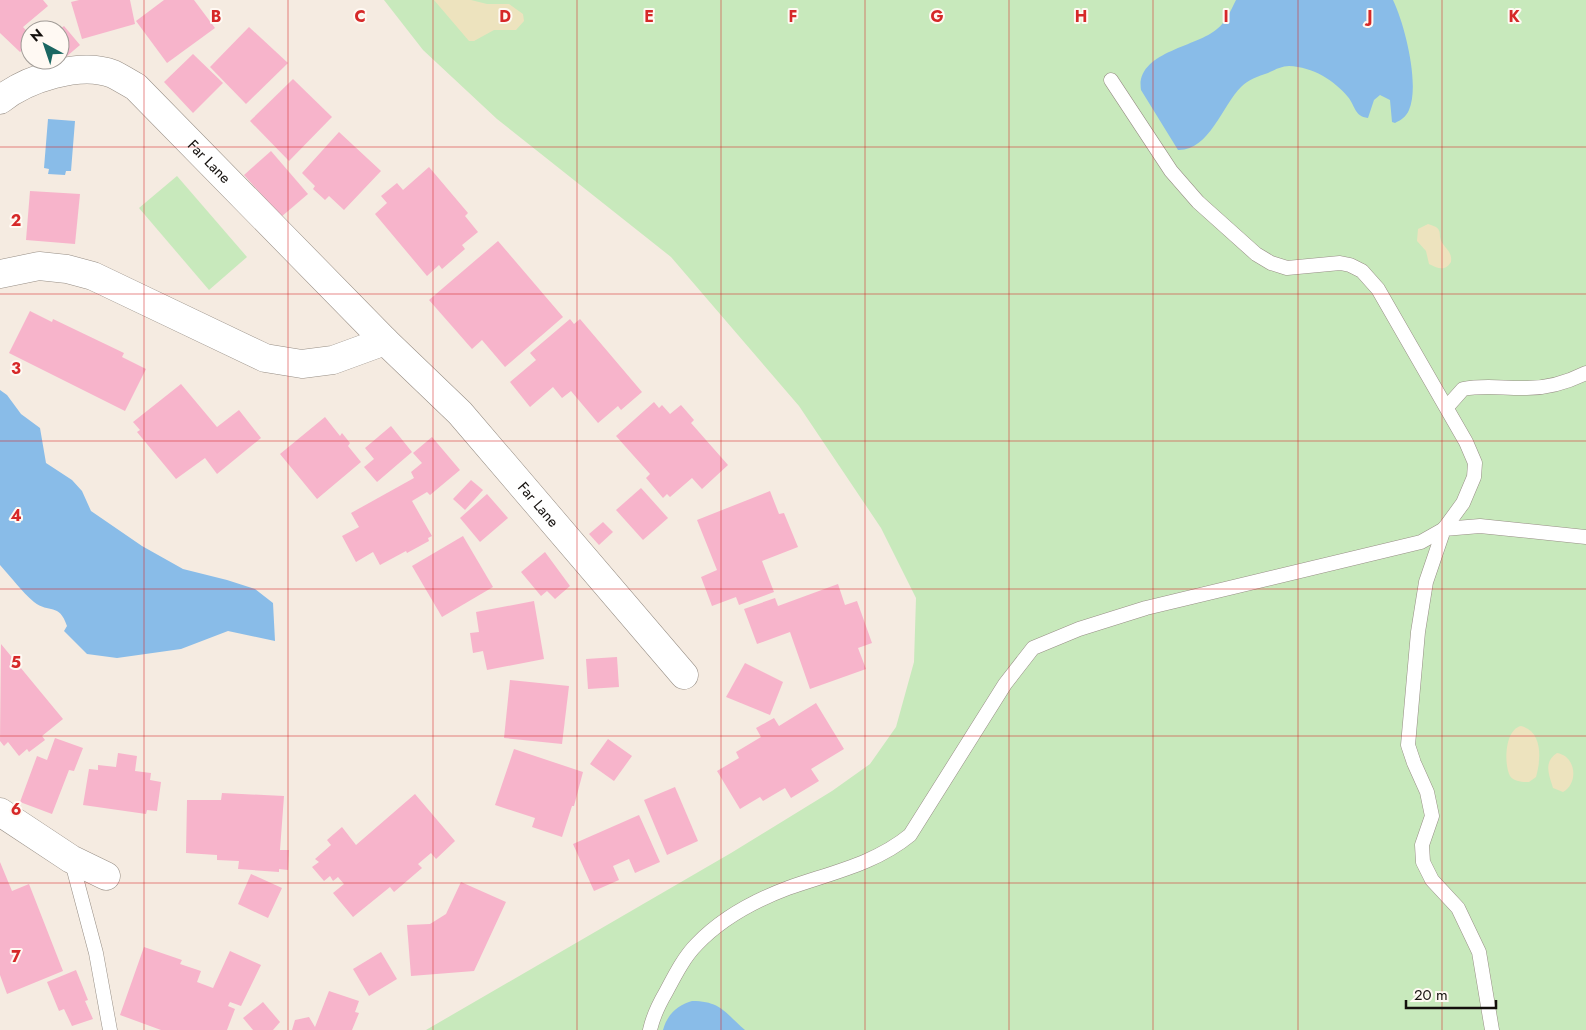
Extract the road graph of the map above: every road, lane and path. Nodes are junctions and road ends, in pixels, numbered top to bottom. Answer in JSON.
{"nodes":[{"id":1,"x":1111,"y":80,"type":"dead end"},
{"id":2,"x":0,"y":100,"type":"edge"},
{"id":3,"x":0,"y":274,"type":"edge"},
{"id":4,"x":385,"y":341,"type":"junction"},
{"id":5,"x":1586,"y":373,"type":"edge"},
{"id":6,"x":1447,"y":408,"type":"junction"},
{"id":7,"x":1444,"y":529,"type":"junction"},
{"id":8,"x":1586,"y":536,"type":"edge"},
{"id":9,"x":684,"y":675,"type":"dead end"},
{"id":10,"x":0,"y":812,"type":"edge"},
{"id":11,"x":71,"y":860,"type":"junction"},
{"id":12,"x":106,"y":876,"type":"dead end"},
{"id":13,"x":110,"y":1030,"type":"edge"},
{"id":14,"x":650,"y":1030,"type":"edge"},
{"id":15,"x":1492,"y":1030,"type":"edge"}],
"edges":[{"from":1,"to":6,"type":"lane"},
{"from":2,"to":4,"type":"street","name":"Far Lane"},
{"from":3,"to":4,"type":"street"},
{"from":4,"to":9,"type":"street","name":"Far Lane"},
{"from":5,"to":6,"type":"lane"},
{"from":6,"to":7,"type":"lane"},
{"from":7,"to":8,"type":"lane"},
{"from":7,"to":14,"type":"lane"},
{"from":7,"to":15,"type":"lane"},
{"from":10,"to":11,"type":"street"},
{"from":11,"to":12,"type":"street"},
{"from":11,"to":13,"type":"lane"}]}
